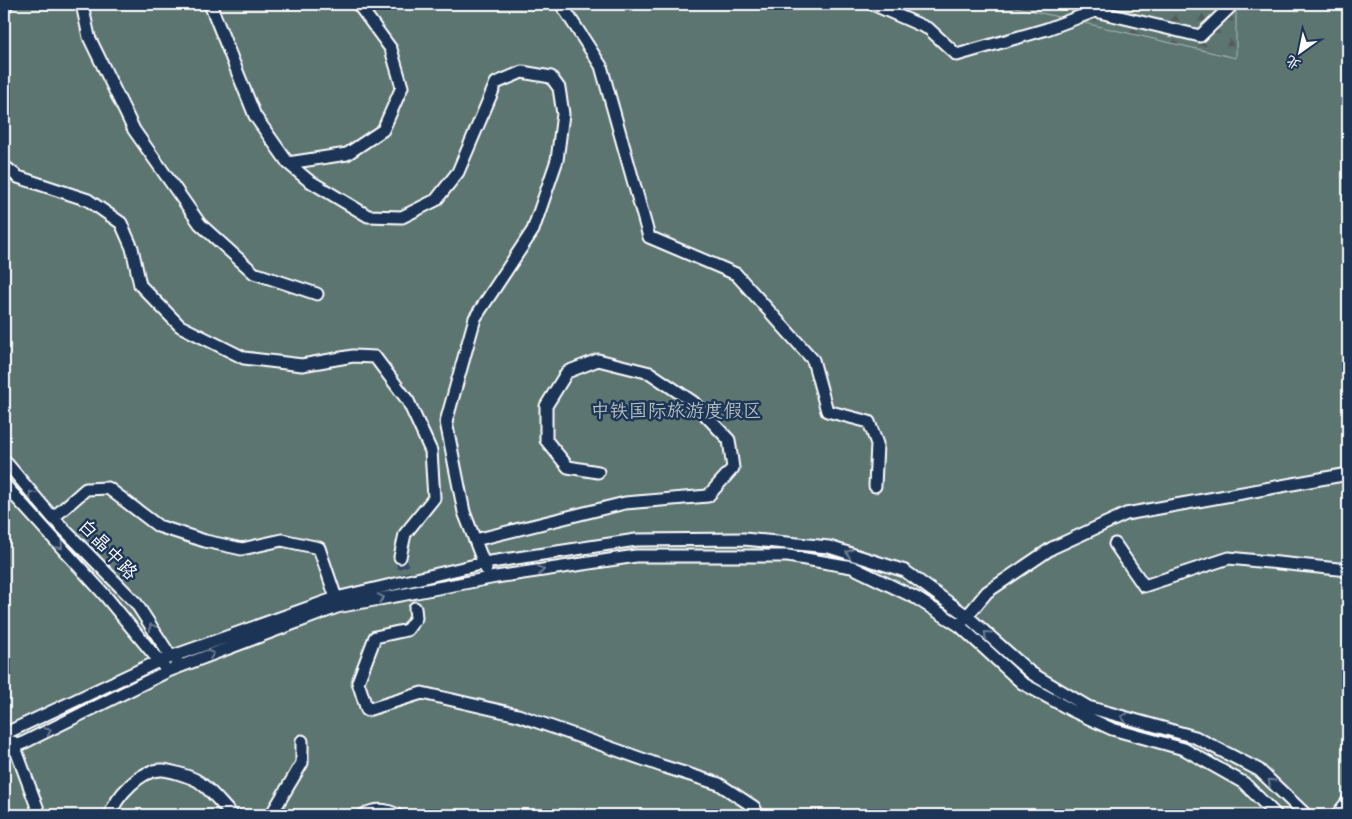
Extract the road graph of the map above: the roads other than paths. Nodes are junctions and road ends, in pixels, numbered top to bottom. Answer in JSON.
{"nodes":[{"id":1,"x":7,"y":4,"type":"edge"},
{"id":2,"x":82,"y":4,"type":"edge"},
{"id":3,"x":210,"y":4,"type":"edge"},
{"id":4,"x":358,"y":4,"type":"edge"},
{"id":5,"x":561,"y":4,"type":"edge"},
{"id":6,"x":872,"y":4,"type":"edge"},
{"id":7,"x":1230,"y":4,"type":"edge"},
{"id":8,"x":1093,"y":7,"type":"edge"},
{"id":9,"x":4,"y":9,"type":"edge"},
{"id":10,"x":288,"y":163,"type":"junction"},
{"id":11,"x":4,"y":166,"type":"edge"},
{"id":12,"x":317,"y":294,"type":"dead end"},
{"id":13,"x":4,"y":460,"type":"edge"},
{"id":14,"x":598,"y":472,"type":"dead end"},
{"id":15,"x":1348,"y":474,"type":"edge"},
{"id":16,"x":4,"y":484,"type":"edge"},
{"id":17,"x":875,"y":486,"type":"dead end"},
{"id":18,"x":53,"y":518,"type":"junction"},
{"id":19,"x":475,"y":540,"type":"junction"},
{"id":20,"x":1115,"y":544,"type":"dead end"},
{"id":21,"x":400,"y":557,"type":"tunnel mouth"},
{"id":22,"x":484,"y":563,"type":"junction"},
{"id":23,"x":1348,"y":570,"type":"edge"},
{"id":24,"x":488,"y":578,"type":"junction"},
{"id":25,"x":336,"y":598,"type":"junction"},
{"id":26,"x":415,"y":608,"type":"tunnel mouth"},
{"id":27,"x":967,"y":616,"type":"junction"},
{"id":28,"x":960,"y":626,"type":"junction"},
{"id":29,"x":171,"y":657,"type":"junction"},
{"id":30,"x":159,"y":661,"type":"junction"},
{"id":31,"x":182,"y":665,"type":"junction"},
{"id":32,"x":168,"y":671,"type":"junction"},
{"id":33,"x":6,"y":733,"type":"edge"},
{"id":34,"x":302,"y":741,"type":"dead end"},
{"id":35,"x":9,"y":749,"type":"edge"},
{"id":36,"x":1348,"y":801,"type":"edge"},
{"id":37,"x":40,"y":815,"type":"edge"},
{"id":38,"x":110,"y":815,"type":"edge"},
{"id":39,"x":232,"y":815,"type":"edge"},
{"id":40,"x":271,"y":815,"type":"edge"},
{"id":41,"x":362,"y":815,"type":"edge"},
{"id":42,"x":397,"y":815,"type":"edge"},
{"id":43,"x":758,"y":815,"type":"edge"},
{"id":44,"x":1276,"y":815,"type":"edge"},
{"id":45,"x":1306,"y":815,"type":"edge"},
{"id":46,"x":1337,"y":815,"type":"edge"}],
"edges":[{"from":1,"to":9,"type":"street"},
{"from":2,"to":12,"type":"street"},
{"from":3,"to":10,"type":"street"},
{"from":4,"to":10,"type":"street"},
{"from":5,"to":17,"type":"street"},
{"from":6,"to":8,"type":"street"},
{"from":7,"to":8,"type":"street"},
{"from":10,"to":19,"type":"street"},
{"from":11,"to":21,"type":"street"},
{"from":18,"to":13,"type":"street","name":"白晶中路","one_way":true},
{"from":14,"to":19,"type":"street"},
{"from":15,"to":27,"type":"street"},
{"from":16,"to":30,"type":"street","name":"白晶中路","one_way":true},
{"from":18,"to":25,"type":"street"},
{"from":29,"to":18,"type":"street","name":"白晶中路","one_way":true},
{"from":19,"to":22,"type":"street"},
{"from":20,"to":23,"type":"street"},
{"from":22,"to":24,"type":"street"},
{"from":22,"to":25,"type":"street"},
{"from":27,"to":22,"type":"street","one_way":true},
{"from":24,"to":28,"type":"street","one_way":true},
{"from":31,"to":24,"type":"street","one_way":true},
{"from":25,"to":29,"type":"street"},
{"from":26,"to":43,"type":"street"},
{"from":27,"to":28,"type":"street"},
{"from":45,"to":27,"type":"street","one_way":true},
{"from":28,"to":44,"type":"street"},
{"from":29,"to":30,"type":"street"},
{"from":29,"to":31,"type":"street","name":"白晶中路"},
{"from":30,"to":32,"type":"street","name":"白晶中路"},
{"from":30,"to":33,"type":"street"},
{"from":31,"to":32,"type":"street"},
{"from":35,"to":32,"type":"street","one_way":true},
{"from":33,"to":35,"type":"street"},
{"from":34,"to":40,"type":"street"},
{"from":35,"to":37,"type":"street"},
{"from":36,"to":46,"type":"street"},
{"from":38,"to":39,"type":"street"},
{"from":41,"to":42,"type":"street"}]}
